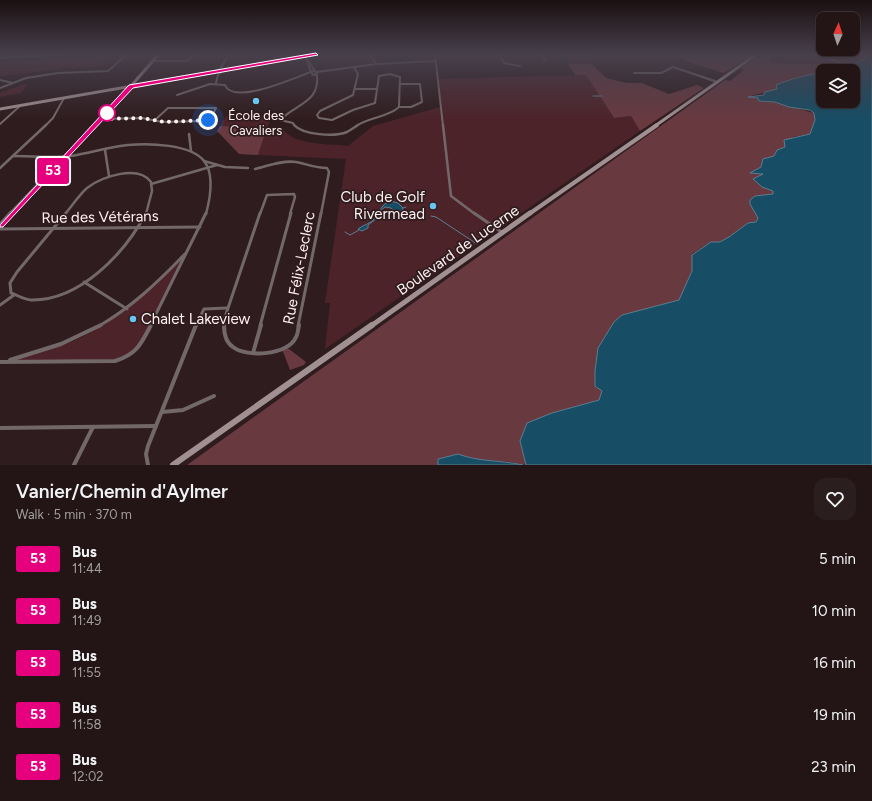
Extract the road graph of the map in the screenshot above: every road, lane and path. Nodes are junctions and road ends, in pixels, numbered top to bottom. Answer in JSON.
{"nodes":[{"id":1,"x":43,"y":76,"type":"edge"},
{"id":2,"x":140,"y":76,"type":"edge"},
{"id":3,"x":192,"y":76,"type":"edge"},
{"id":4,"x":217,"y":76,"type":"edge"},
{"id":5,"x":301,"y":76,"type":"edge"},
{"id":6,"x":316,"y":76,"type":"edge"},
{"id":7,"x":358,"y":76,"type":"edge"},
{"id":8,"x":380,"y":76,"type":"edge"},
{"id":9,"x":399,"y":76,"type":"edge"},
{"id":10,"x":438,"y":76,"type":"edge"},
{"id":11,"x":698,"y":76,"type":"edge"},
{"id":12,"x":725,"y":76,"type":"edge"},
{"id":13,"x":0,"y":80,"type":"edge"},
{"id":14,"x":716,"y":82,"type":"junction"},
{"id":15,"x":13,"y":83,"type":"junction"},
{"id":16,"x":216,"y":83,"type":"junction"},
{"id":17,"x":400,"y":84,"type":"junction"},
{"id":18,"x":131,"y":86,"type":"junction"},
{"id":19,"x":0,"y":88,"type":"edge"},
{"id":20,"x":377,"y":89,"type":"junction"},
{"id":21,"x":355,"y":90,"type":"junction"},
{"id":22,"x":177,"y":95,"type":"dead end"},
{"id":23,"x":64,"y":98,"type":"junction"},
{"id":24,"x":21,"y":105,"type":"junction"},
{"id":25,"x":399,"y":108,"type":"junction"},
{"id":26,"x":0,"y":109,"type":"edge"},
{"id":27,"x":101,"y":119,"type":"junction"},
{"id":28,"x":155,"y":120,"type":"junction"},
{"id":29,"x":0,"y":124,"type":"edge"},
{"id":30,"x":189,"y":134,"type":"dead end"},
{"id":31,"x":105,"y":150,"type":"junction"},
{"id":32,"x":191,"y":151,"type":"junction"},
{"id":33,"x":13,"y":156,"type":"junction"},
{"id":34,"x":66,"y":156,"type":"junction"},
{"id":35,"x":204,"y":161,"type":"junction"},
{"id":36,"x":217,"y":165,"type":"junction"},
{"id":37,"x":207,"y":167,"type":"junction"},
{"id":38,"x":0,"y":168,"type":"edge"},
{"id":39,"x":248,"y":168,"type":"dead end"},
{"id":40,"x":255,"y":169,"type":"dead end"},
{"id":41,"x":109,"y":176,"type":"junction"},
{"id":42,"x":151,"y":184,"type":"junction"},
{"id":43,"x":0,"y":225,"type":"edge"},
{"id":44,"x":200,"y":227,"type":"junction"},
{"id":45,"x":54,"y":228,"type":"junction"},
{"id":46,"x":140,"y":228,"type":"junction"},
{"id":47,"x":0,"y":229,"type":"edge"},
{"id":48,"x":503,"y":233,"type":"junction"},
{"id":49,"x":187,"y":250,"type":"junction"},
{"id":50,"x":84,"y":282,"type":"junction"},
{"id":51,"x":14,"y":295,"type":"junction"},
{"id":52,"x":0,"y":304,"type":"edge"},
{"id":53,"x":227,"y":308,"type":"junction"},
{"id":54,"x":127,"y":309,"type":"junction"},
{"id":55,"x":253,"y":353,"type":"junction"},
{"id":56,"x":1,"y":362,"type":"edge"},
{"id":57,"x":214,"y":396,"type":"dead end"},
{"id":58,"x":162,"y":412,"type":"junction"},
{"id":59,"x":156,"y":426,"type":"junction"},
{"id":60,"x":93,"y":427,"type":"junction"},
{"id":61,"x":0,"y":428,"type":"edge"},
{"id":62,"x":74,"y":465,"type":"edge"},
{"id":63,"x":148,"y":465,"type":"edge"},
{"id":64,"x":174,"y":465,"type":"edge"}],
"edges":[{"from":1,"to":15,"type":"street"},
{"from":2,"to":18,"type":"main road"},
{"from":3,"to":18,"type":"main road"},
{"from":4,"to":16,"type":"street"},
{"from":5,"to":16,"type":"street"},
{"from":6,"to":25,"type":"street"},
{"from":7,"to":21,"type":"street"},
{"from":8,"to":20,"type":"street"},
{"from":9,"to":17,"type":"street"},
{"from":10,"to":48,"type":"street"},
{"from":11,"to":14,"type":"street"},
{"from":12,"to":14,"type":"main road","name":"Boulevard de Lucerne"},
{"from":13,"to":15,"type":"street"},
{"from":14,"to":48,"type":"main road","name":"Boulevard de Lucerne"},
{"from":15,"to":19,"type":"street"},
{"from":16,"to":22,"type":"street"},
{"from":17,"to":25,"type":"street"},
{"from":17,"to":25,"type":"street"},
{"from":18,"to":23,"type":"main road"},
{"from":18,"to":27,"type":"street"},
{"from":20,"to":21,"type":"street"},
{"from":20,"to":21,"type":"street"},
{"from":23,"to":24,"type":"main road"},
{"from":23,"to":33,"type":"street"},
{"from":24,"to":26,"type":"main road"},
{"from":24,"to":29,"type":"street"},
{"from":27,"to":28,"type":"street"},
{"from":27,"to":34,"type":"street"},
{"from":28,"to":28,"type":"street"},
{"from":30,"to":32,"type":"street"},
{"from":31,"to":32,"type":"street"},
{"from":31,"to":34,"type":"street"},
{"from":31,"to":41,"type":"street"},
{"from":32,"to":35,"type":"street"},
{"from":33,"to":34,"type":"street"},
{"from":33,"to":38,"type":"street"},
{"from":34,"to":43,"type":"street"},
{"from":35,"to":36,"type":"street"},
{"from":35,"to":37,"type":"street"},
{"from":36,"to":37,"type":"street"},
{"from":36,"to":39,"type":"street"},
{"from":37,"to":42,"type":"street"},
{"from":37,"to":44,"type":"street"},
{"from":40,"to":55,"type":"street","name":"Rue Félix-Leclerc"},
{"from":41,"to":42,"type":"street"},
{"from":41,"to":45,"type":"street"},
{"from":42,"to":46,"type":"street"},
{"from":44,"to":46,"type":"street","name":"Rue des Vétérans"},
{"from":44,"to":49,"type":"street"},
{"from":45,"to":46,"type":"street","name":"Rue des Vétérans"},
{"from":45,"to":47,"type":"street","name":"Rue des Vétérans"},
{"from":45,"to":51,"type":"street"},
{"from":46,"to":50,"type":"street"},
{"from":48,"to":64,"type":"main road","name":"Boulevard de Lucerne"},
{"from":49,"to":54,"type":"street"},
{"from":49,"to":56,"type":"street"},
{"from":50,"to":51,"type":"street"},
{"from":50,"to":54,"type":"street"},
{"from":51,"to":52,"type":"street"},
{"from":53,"to":55,"type":"street","name":"Rue Félix-Leclerc"},
{"from":53,"to":55,"type":"street","name":"Rue Félix-Leclerc"},
{"from":53,"to":58,"type":"street"},
{"from":54,"to":56,"type":"street"},
{"from":57,"to":58,"type":"street"},
{"from":58,"to":59,"type":"street"},
{"from":59,"to":60,"type":"street"},
{"from":59,"to":63,"type":"street"},
{"from":60,"to":61,"type":"street"},
{"from":60,"to":62,"type":"street"}]}
